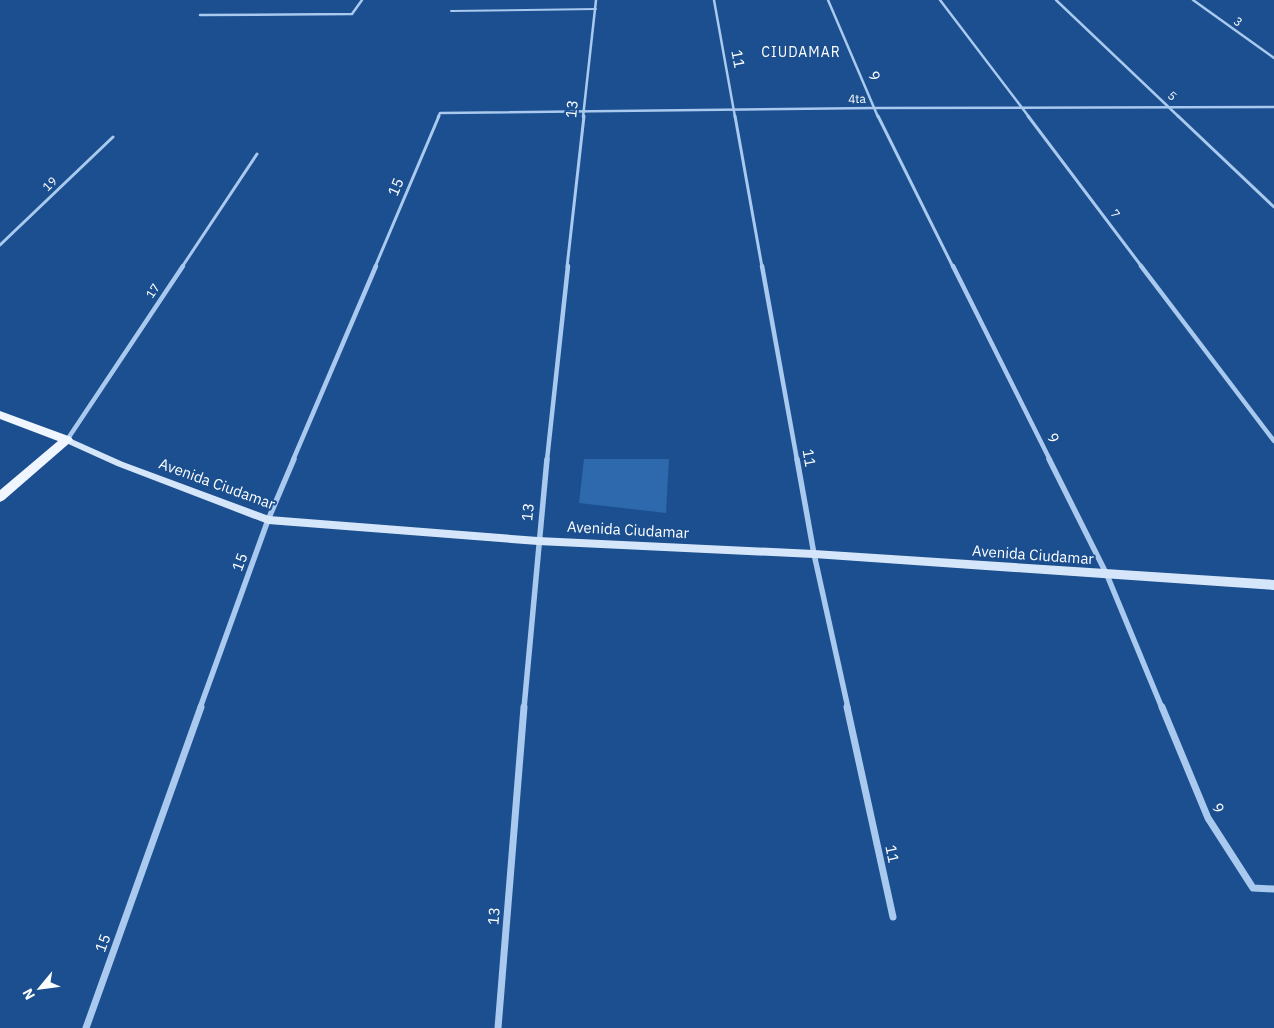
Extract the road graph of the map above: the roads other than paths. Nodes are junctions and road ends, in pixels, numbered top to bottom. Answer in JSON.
{"nodes":[{"id":1,"x":362,"y":0,"type":"edge"},
{"id":2,"x":596,"y":0,"type":"edge"},
{"id":3,"x":714,"y":0,"type":"edge"},
{"id":4,"x":828,"y":0,"type":"edge"},
{"id":5,"x":940,"y":0,"type":"edge"},
{"id":6,"x":1056,"y":0,"type":"edge"},
{"id":7,"x":1193,"y":0,"type":"edge"},
{"id":8,"x":596,"y":9,"type":"junction"},
{"id":9,"x":451,"y":11,"type":"dead end"},
{"id":10,"x":200,"y":15,"type":"dead end"},
{"id":11,"x":1274,"y":58,"type":"edge"},
{"id":12,"x":1274,"y":107,"type":"edge"},
{"id":13,"x":874,"y":108,"type":"junction"},
{"id":14,"x":1021,"y":108,"type":"junction"},
{"id":15,"x":1172,"y":108,"type":"junction"},
{"id":16,"x":584,"y":110,"type":"junction"},
{"id":17,"x":735,"y":110,"type":"junction"},
{"id":18,"x":440,"y":114,"type":"joint"},
{"id":19,"x":113,"y":137,"type":"dead end"},
{"id":20,"x":257,"y":154,"type":"dead end"},
{"id":21,"x":1274,"y":207,"type":"edge"},
{"id":22,"x":0,"y":245,"type":"edge"},
{"id":23,"x":0,"y":415,"type":"edge"},
{"id":24,"x":67,"y":440,"type":"junction"},
{"id":25,"x":1274,"y":441,"type":"edge"},
{"id":26,"x":0,"y":497,"type":"edge"},
{"id":27,"x":268,"y":520,"type":"junction"},
{"id":28,"x":538,"y":541,"type":"junction"},
{"id":29,"x":814,"y":554,"type":"junction"},
{"id":30,"x":1107,"y":575,"type":"junction"},
{"id":31,"x":1274,"y":585,"type":"edge"},
{"id":32,"x":1274,"y":889,"type":"edge"},
{"id":33,"x":893,"y":917,"type":"dead end"},
{"id":34,"x":86,"y":1028,"type":"edge"},
{"id":35,"x":498,"y":1028,"type":"edge"}],
"edges":[{"from":1,"to":10,"type":"street"},
{"from":2,"to":8,"type":"street","name":"13"},
{"from":3,"to":17,"type":"street","name":"11"},
{"from":4,"to":13,"type":"street","name":"9"},
{"from":5,"to":14,"type":"street","name":"7"},
{"from":6,"to":15,"type":"street","name":"5"},
{"from":7,"to":11,"type":"street","name":"3"},
{"from":8,"to":9,"type":"lane"},
{"from":8,"to":16,"type":"street","name":"13"},
{"from":12,"to":15,"type":"street","name":"4ta"},
{"from":13,"to":14,"type":"street","name":"4ta"},
{"from":13,"to":17,"type":"street","name":"4ta"},
{"from":13,"to":30,"type":"street","name":"9"},
{"from":14,"to":15,"type":"street","name":"4ta"},
{"from":14,"to":25,"type":"street","name":"7"},
{"from":15,"to":21,"type":"street","name":"5"},
{"from":16,"to":17,"type":"street","name":"4ta"},
{"from":16,"to":18,"type":"street","name":"4ta"},
{"from":16,"to":28,"type":"street","name":"13"},
{"from":17,"to":29,"type":"street","name":"11"},
{"from":18,"to":27,"type":"street","name":"15"},
{"from":19,"to":22,"type":"street","name":"19"},
{"from":20,"to":24,"type":"street","name":"17"},
{"from":23,"to":24,"type":"main road","name":"Avenida Ciudamar"},
{"from":24,"to":26,"type":"main road"},
{"from":24,"to":27,"type":"main road","name":"Avenida Ciudamar"},
{"from":27,"to":28,"type":"main road","name":"Avenida Ciudamar"},
{"from":27,"to":34,"type":"street","name":"15"},
{"from":28,"to":29,"type":"main road","name":"Avenida Ciudamar"},
{"from":28,"to":35,"type":"street","name":"13"},
{"from":29,"to":30,"type":"main road","name":"Avenida Ciudamar"},
{"from":29,"to":33,"type":"street","name":"11"},
{"from":30,"to":31,"type":"main road","name":"Avenida Ciudamar"},
{"from":30,"to":32,"type":"street","name":"9"}]}
